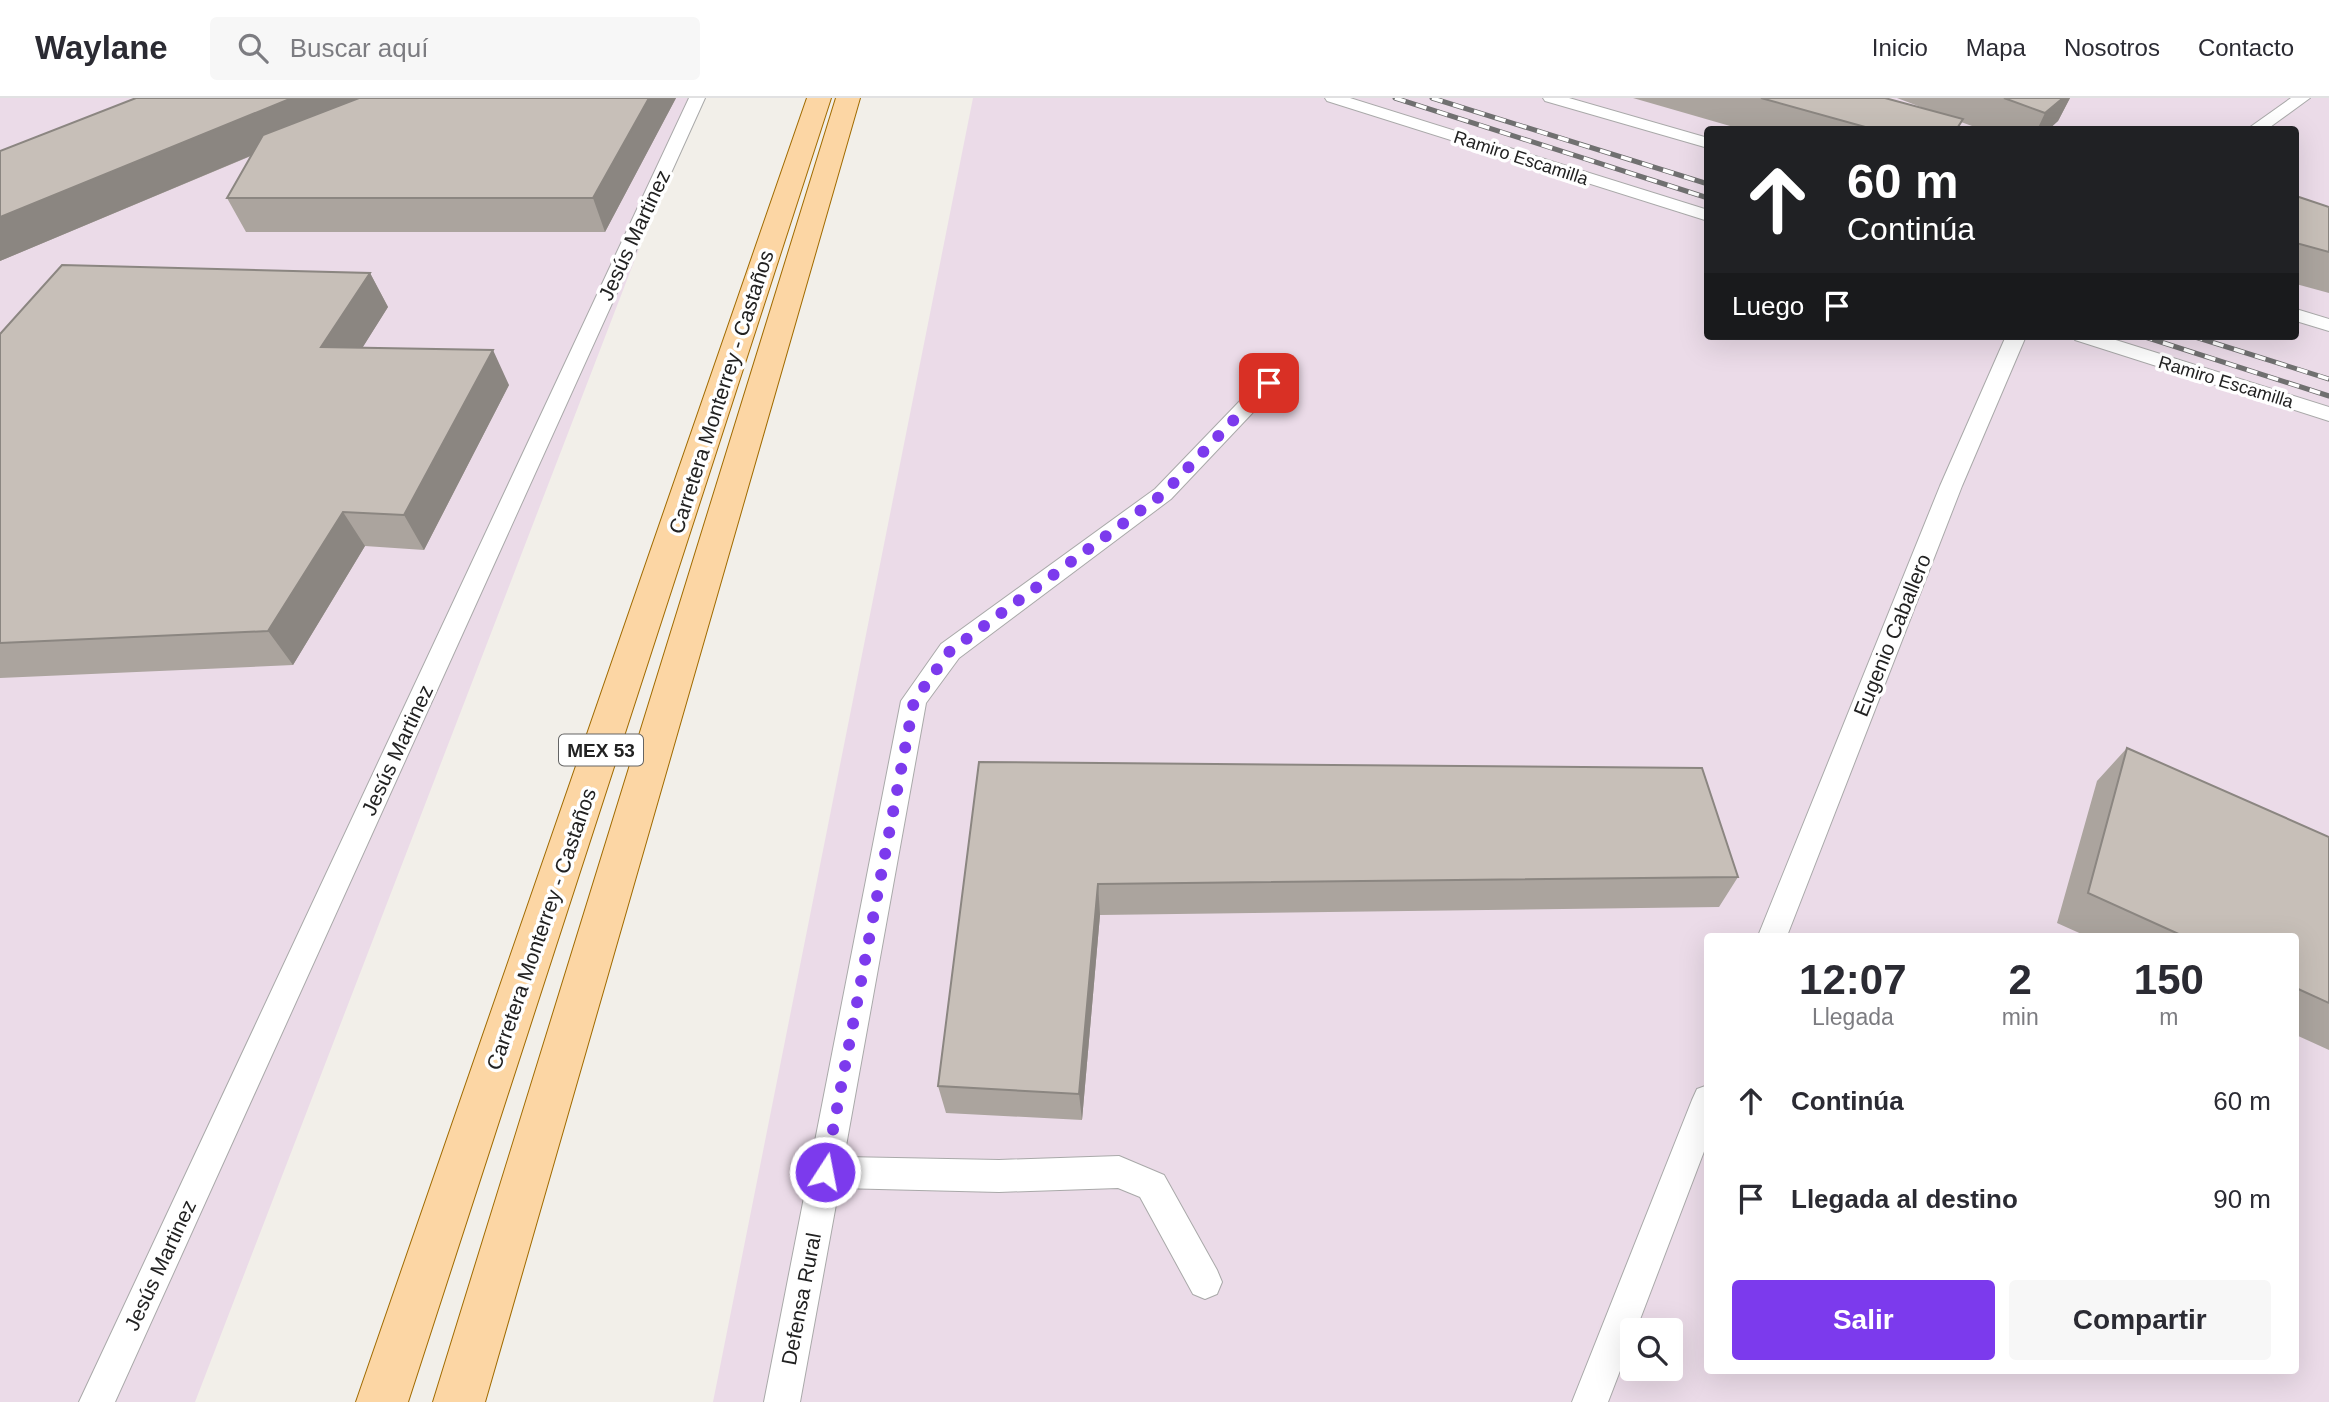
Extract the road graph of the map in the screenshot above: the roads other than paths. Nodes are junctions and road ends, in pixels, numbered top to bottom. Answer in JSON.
{"nodes":[{"id":1,"x":697,"y":98,"type":"edge"},
{"id":2,"x":819,"y":98,"type":"edge"},
{"id":3,"x":848,"y":98,"type":"edge"},
{"id":4,"x":1333,"y":98,"type":"edge"},
{"id":5,"x":1551,"y":98,"type":"edge"},
{"id":6,"x":2302,"y":98,"type":"edge"},
{"id":7,"x":2260,"y":126,"type":"edge"},
{"id":8,"x":1704,"y":142,"type":"edge"},
{"id":9,"x":1704,"y":215,"type":"edge"},
{"id":10,"x":2299,"y":316,"type":"edge"},
{"id":11,"x":2329,"y":325,"type":"edge"},
{"id":12,"x":2014,"y":340,"type":"edge"},
{"id":13,"x":2095,"y":340,"type":"edge"},
{"id":14,"x":1269,"y":383,"type":"dead end"},
{"id":15,"x":2329,"y":414,"type":"edge"},
{"id":16,"x":1773,"y":933,"type":"edge"},
{"id":17,"x":1704,"y":1110,"type":"edge"},
{"id":18,"x":825,"y":1172,"type":"junction"},
{"id":19,"x":1205,"y":1282,"type":"dead end"},
{"id":20,"x":97,"y":1402,"type":"edge"},
{"id":21,"x":382,"y":1402,"type":"edge"},
{"id":22,"x":460,"y":1402,"type":"edge"},
{"id":23,"x":782,"y":1402,"type":"edge"},
{"id":24,"x":1590,"y":1402,"type":"edge"}],
"edges":[{"from":1,"to":20,"type":"lane","name":"Jesús Martinez"},
{"from":2,"to":21,"type":"main road","name":"Carretera Monterrey - Castaños","number":"MEX 53"},
{"from":3,"to":22,"type":"main road","name":"Carretera Monterrey - Castaños","number":"MEX 53"},
{"from":4,"to":9,"type":"lane","name":"Ramiro Escamilla"},
{"from":5,"to":8,"type":"lane"},
{"from":6,"to":7,"type":"lane"},
{"from":10,"to":11,"type":"lane"},
{"from":12,"to":16,"type":"lane","name":"Eugenio Caballero"},
{"from":13,"to":15,"type":"lane","name":"Ramiro Escamilla"},
{"from":14,"to":18,"type":"lane","name":"Defensa Rural"},
{"from":17,"to":24,"type":"lane"},
{"from":18,"to":19,"type":"lane"},
{"from":18,"to":23,"type":"lane","name":"Defensa Rural"}]}
